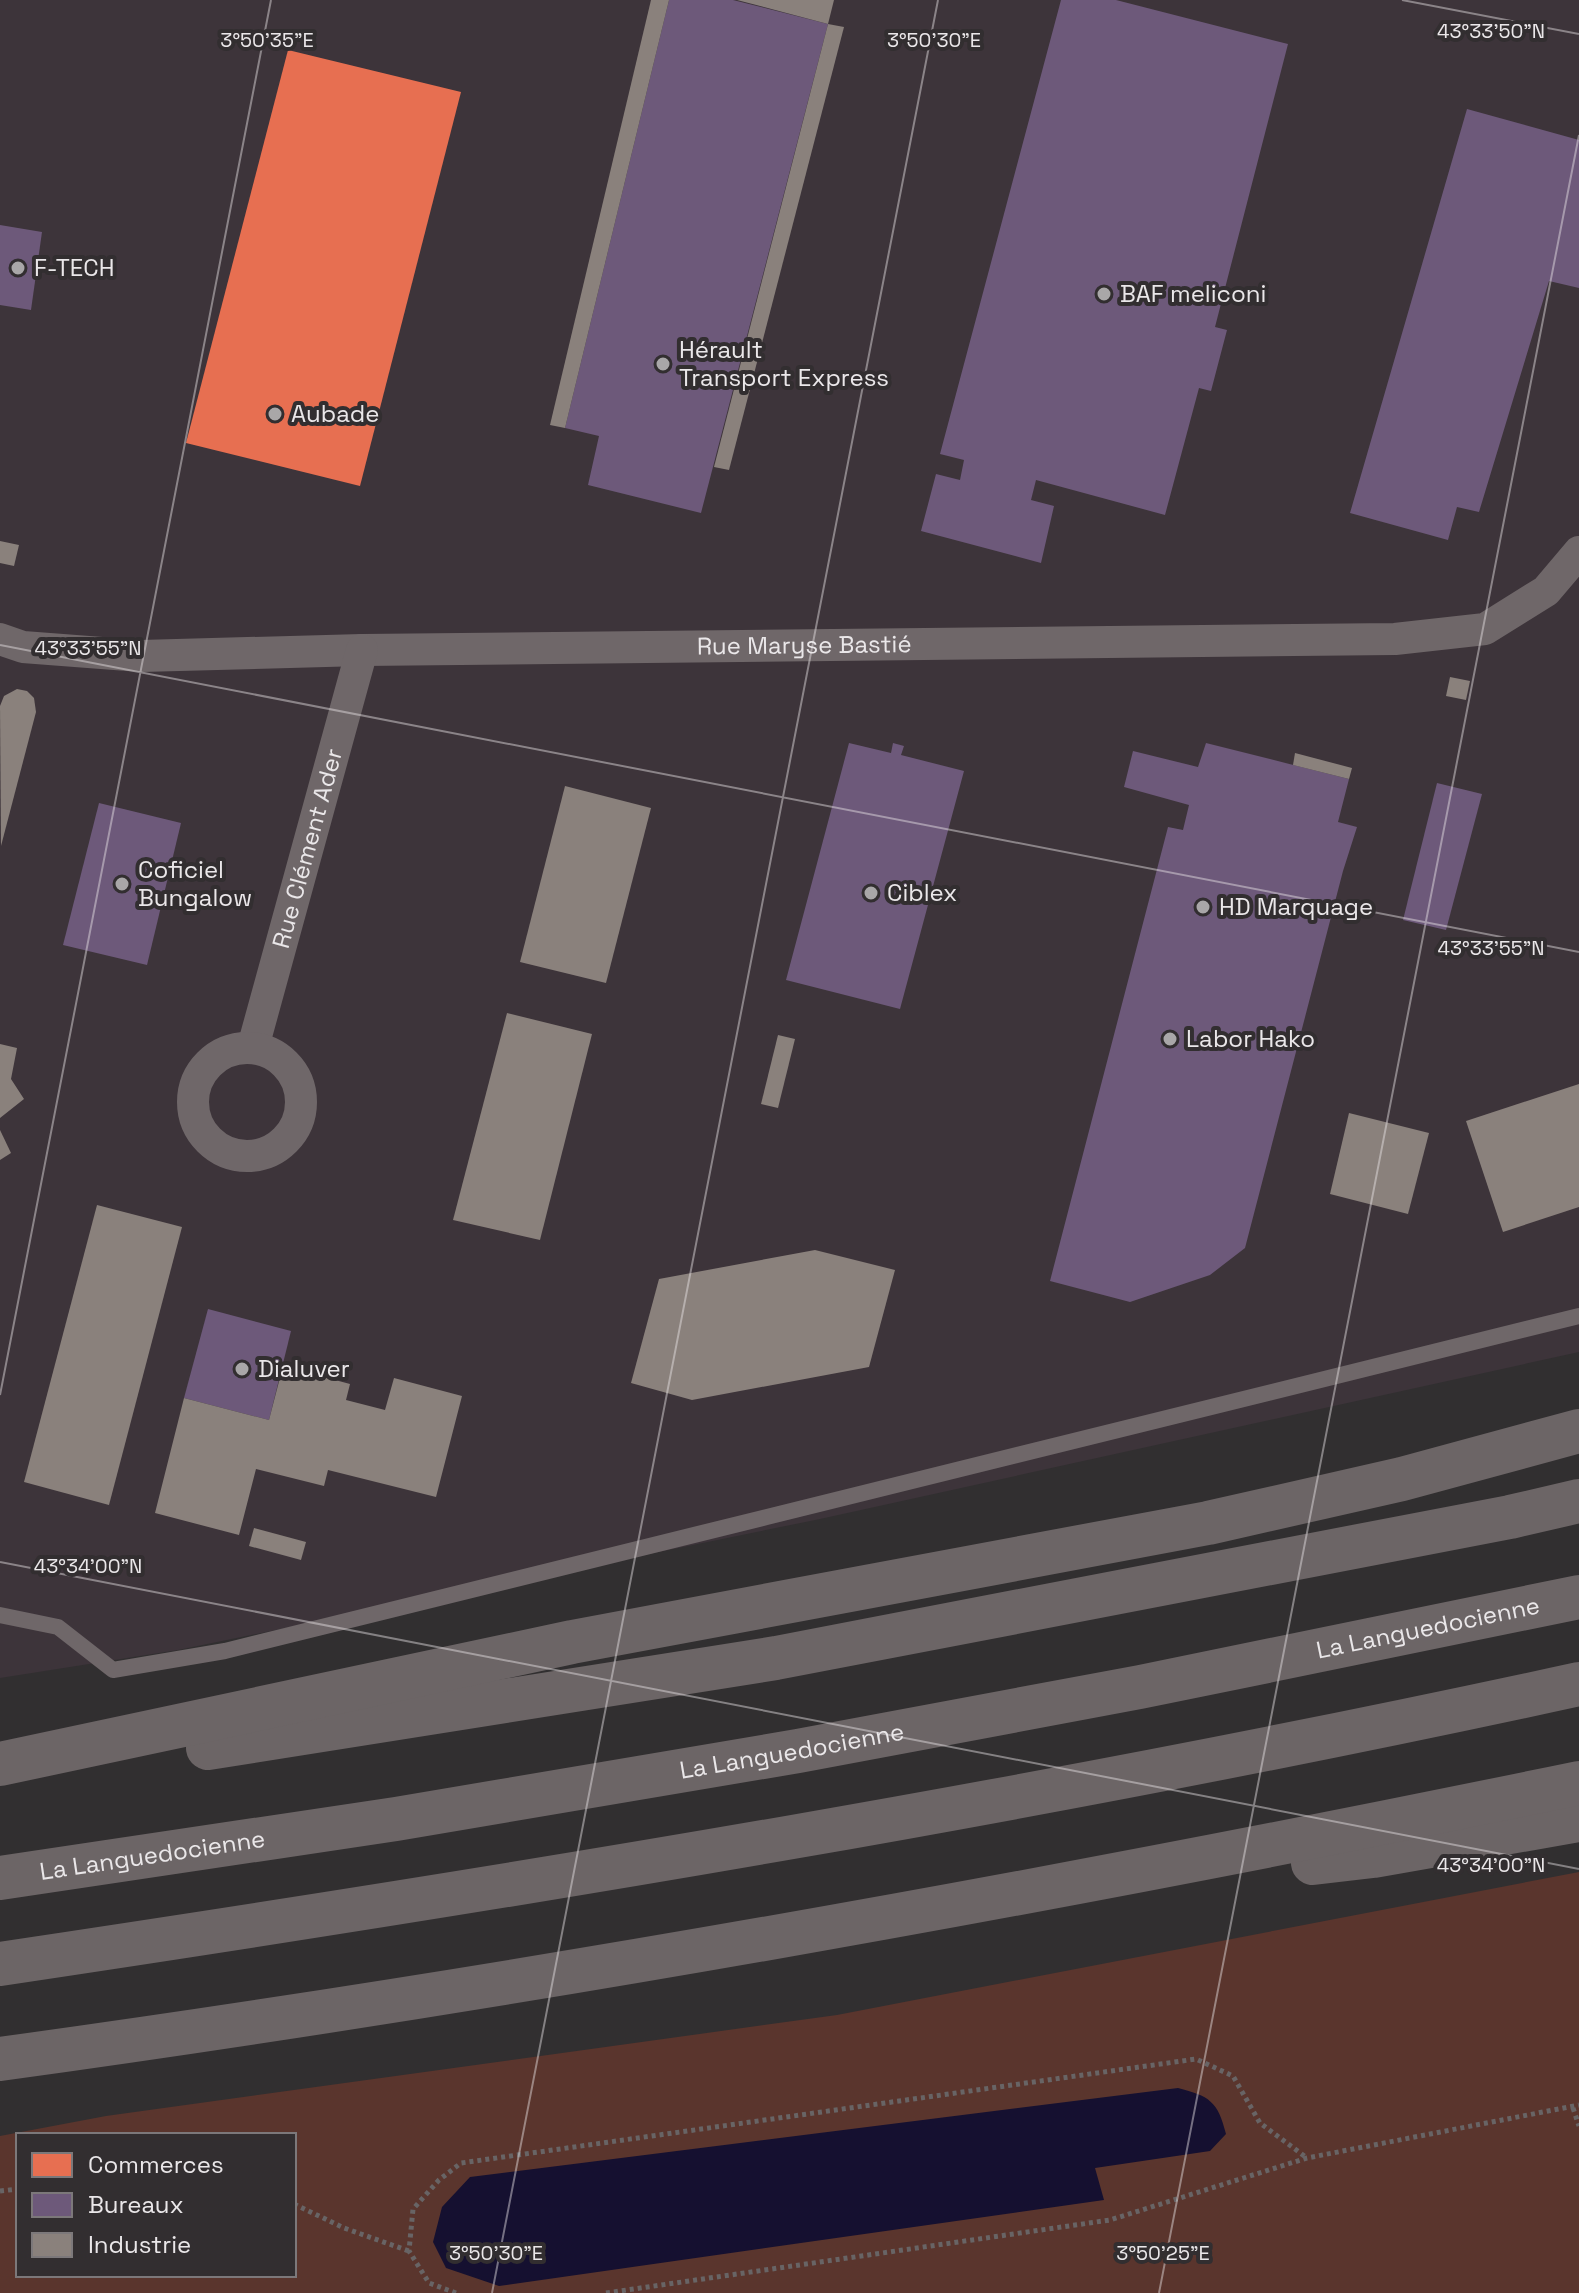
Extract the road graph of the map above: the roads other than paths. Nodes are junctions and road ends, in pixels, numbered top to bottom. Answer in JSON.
{"nodes":[{"id":1,"x":1579,"y":552,"type":"edge"},
{"id":2,"x":0,"y":639,"type":"edge"},
{"id":3,"x":362,"y":650,"type":"junction"},
{"id":4,"x":253,"y":1047,"type":"dead end"},
{"id":5,"x":1579,"y":1316,"type":"edge"},
{"id":6,"x":1579,"y":1431,"type":"edge"},
{"id":7,"x":1579,"y":1501,"type":"edge"},
{"id":8,"x":1579,"y":1597,"type":"edge"},
{"id":9,"x":0,"y":1615,"type":"edge"},
{"id":10,"x":1579,"y":1684,"type":"edge"},
{"id":11,"x":0,"y":1764,"type":"edge"},
{"id":12,"x":0,"y":1782,"type":"edge"},
{"id":13,"x":1579,"y":1783,"type":"edge"},
{"id":14,"x":1579,"y":1820,"type":"edge"},
{"id":15,"x":0,"y":1878,"type":"edge"},
{"id":16,"x":977,"y":1902,"type":"junction"},
{"id":17,"x":0,"y":1964,"type":"edge"},
{"id":18,"x":0,"y":2059,"type":"edge"}],
"edges":[{"from":1,"to":3,"type":"street","name":"Rue Maryse Bastié"},
{"from":2,"to":3,"type":"street","name":"Rue Maryse Bastié"},
{"from":3,"to":4,"type":"street","name":"Rue Clément Ader"},
{"from":5,"to":9,"type":"lane"},
{"from":6,"to":11,"type":"highway"},
{"from":7,"to":12,"type":"highway"},
{"from":8,"to":15,"type":"highway","name":"La Languedocienne"},
{"from":10,"to":17,"type":"highway"},
{"from":13,"to":16,"type":"highway"},
{"from":14,"to":16,"type":"highway"},
{"from":16,"to":18,"type":"highway"}]}
